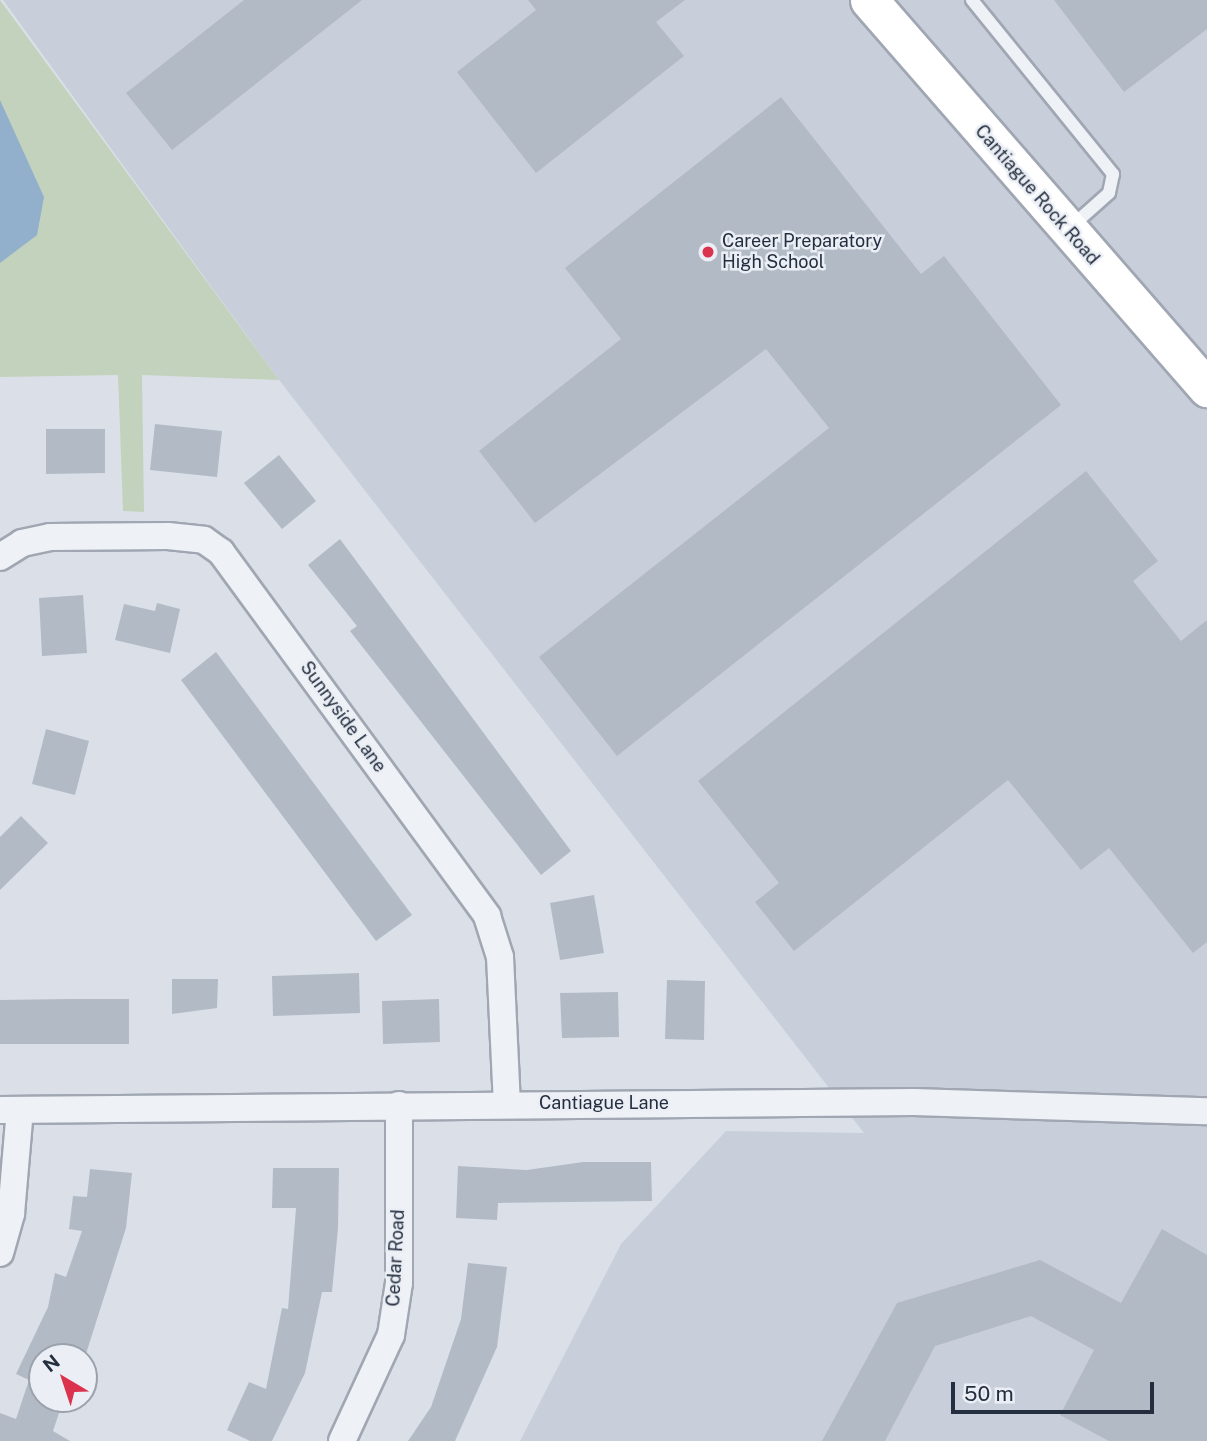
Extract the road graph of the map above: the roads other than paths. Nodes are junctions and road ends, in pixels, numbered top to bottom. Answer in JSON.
{"nodes":[{"id":1,"x":971,"y":0,"type":"edge"},
{"id":2,"x":881,"y":4,"type":"edge"},
{"id":3,"x":1068,"y":230,"type":"junction"},
{"id":4,"x":1207,"y":388,"type":"edge"},
{"id":5,"x":0,"y":557,"type":"edge"},
{"id":6,"x":507,"y":1103,"type":"junction"},
{"id":7,"x":399,"y":1105,"type":"junction"},
{"id":8,"x":10,"y":1110,"type":"edge"},
{"id":9,"x":1207,"y":1111,"type":"edge"},
{"id":10,"x":0,"y":1253,"type":"edge"},
{"id":11,"x":342,"y":1441,"type":"edge"}],
"edges":[{"from":1,"to":3,"type":"lane"},
{"from":2,"to":3,"type":"main road","name":"Cantiague Rock Road"},
{"from":3,"to":4,"type":"main road","name":"Cantiague Rock Road"},
{"from":5,"to":6,"type":"street","name":"Sunnyside Lane"},
{"from":6,"to":7,"type":"street","name":"Cantiague Lane"},
{"from":6,"to":9,"type":"street","name":"Cantiague Lane"},
{"from":7,"to":8,"type":"street","name":"Cantiague Lane"},
{"from":7,"to":11,"type":"street","name":"Cedar Road"},
{"from":8,"to":10,"type":"street"}]}
